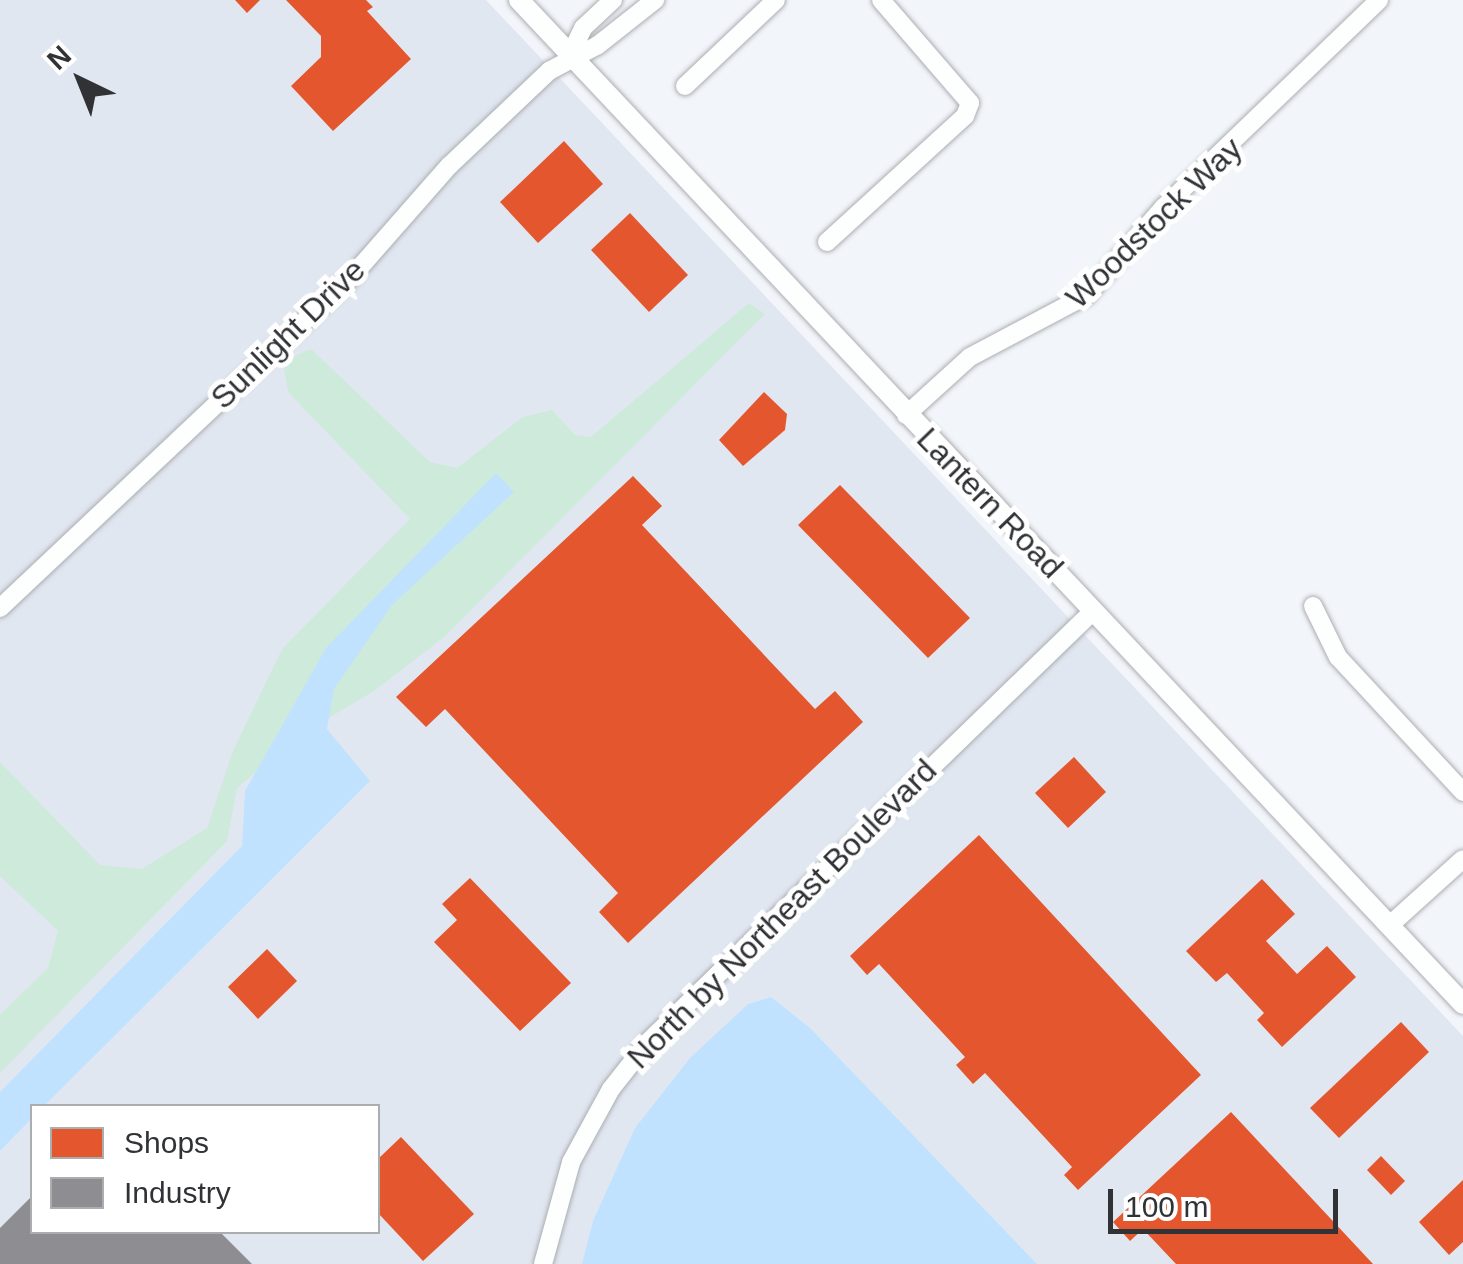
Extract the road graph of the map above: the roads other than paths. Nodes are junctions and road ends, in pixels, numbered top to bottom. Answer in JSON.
{"nodes":[{"id":1,"x":520,"y":0,"type":"edge"},
{"id":2,"x":614,"y":0,"type":"edge"},
{"id":3,"x":655,"y":0,"type":"edge"},
{"id":4,"x":776,"y":0,"type":"edge"},
{"id":5,"x":880,"y":0,"type":"edge"},
{"id":6,"x":1379,"y":0,"type":"edge"},
{"id":7,"x":570,"y":55,"type":"junction"},
{"id":8,"x":685,"y":86,"type":"dead end"},
{"id":9,"x":827,"y":242,"type":"dead end"},
{"id":10,"x":906,"y":415,"type":"junction"},
{"id":11,"x":1313,"y":606,"type":"dead end"},
{"id":12,"x":0,"y":608,"type":"edge"},
{"id":13,"x":1092,"y":611,"type":"junction"},
{"id":14,"x":1463,"y":792,"type":"edge"},
{"id":15,"x":1463,"y":859,"type":"edge"},
{"id":16,"x":1390,"y":926,"type":"junction"},
{"id":17,"x":1463,"y":1004,"type":"edge"},
{"id":18,"x":543,"y":1264,"type":"edge"}],
"edges":[{"from":1,"to":7,"type":"street","name":"Lantern Road"},
{"from":2,"to":7,"type":"street"},
{"from":3,"to":7,"type":"street"},
{"from":4,"to":8,"type":"street"},
{"from":5,"to":9,"type":"street"},
{"from":6,"to":10,"type":"street","name":"Woodstock Way"},
{"from":7,"to":10,"type":"street","name":"Lantern Road"},
{"from":7,"to":12,"type":"street","name":"Sunlight Drive"},
{"from":10,"to":13,"type":"street","name":"Lantern Road"},
{"from":11,"to":14,"type":"street"},
{"from":13,"to":16,"type":"street","name":"Lantern Road"},
{"from":13,"to":18,"type":"street","name":"North by Northeast Boulevard"},
{"from":15,"to":16,"type":"street"},
{"from":16,"to":17,"type":"street","name":"Lantern Road"}]}
